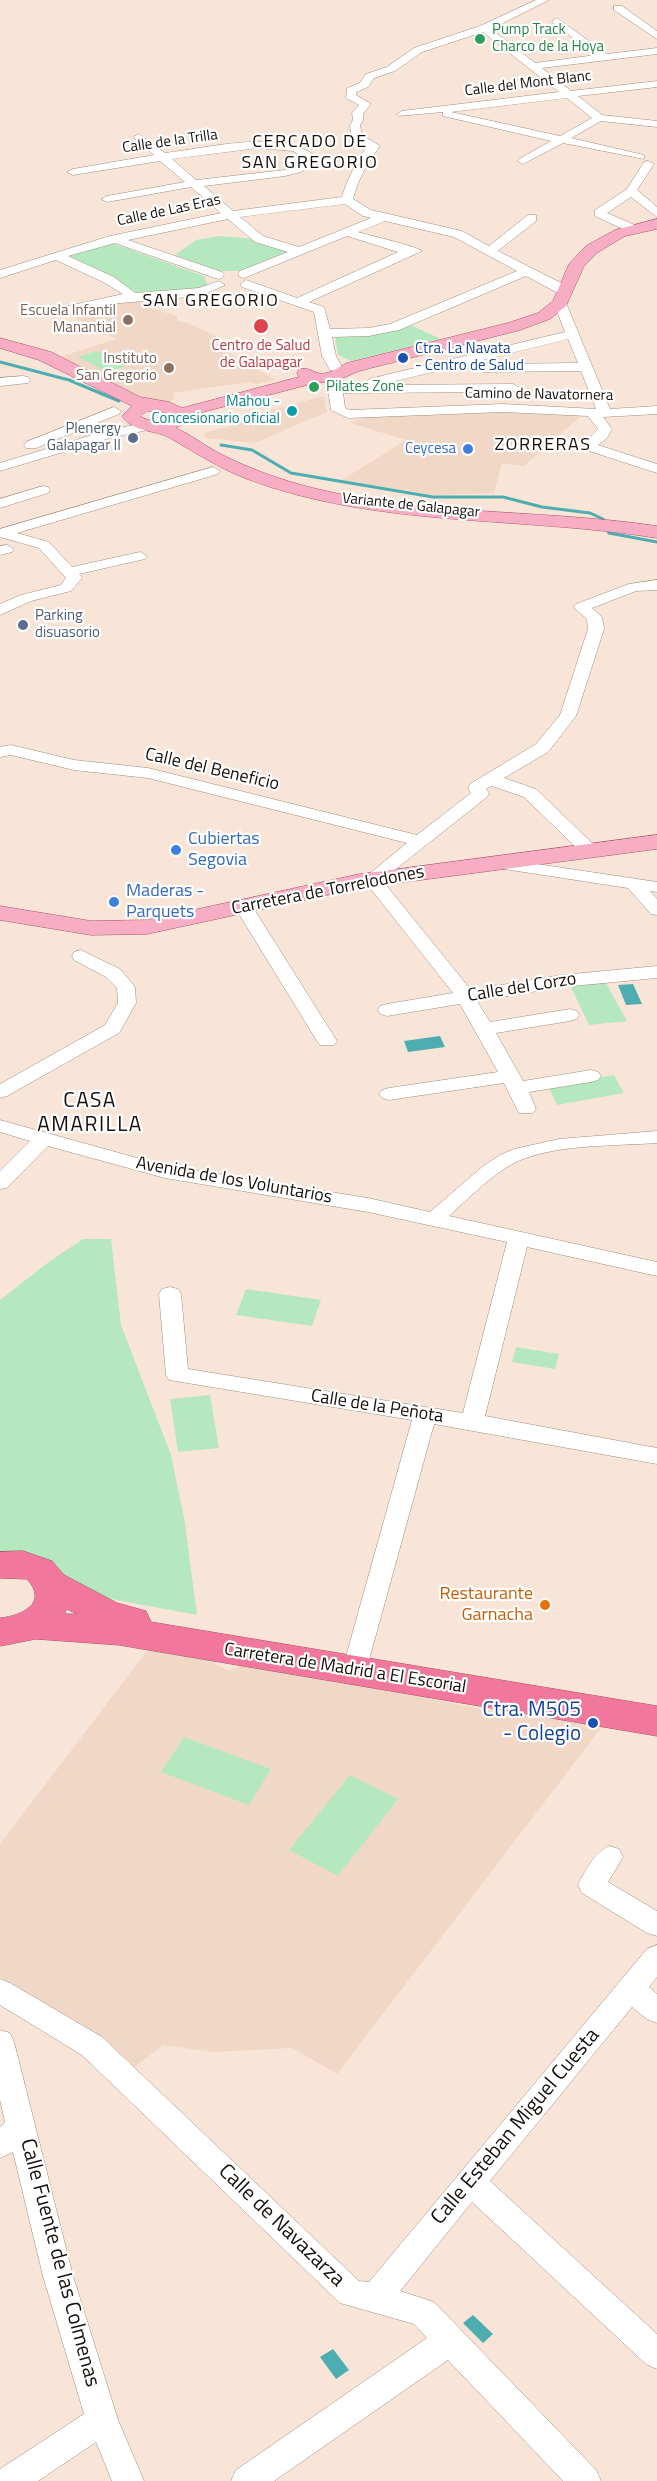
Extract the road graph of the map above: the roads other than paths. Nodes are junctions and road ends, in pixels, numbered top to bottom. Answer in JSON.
{"nodes":[{"id":1,"x":544,"y":0,"type":"edge"},
{"id":2,"x":618,"y":8,"type":"dead end"},
{"id":3,"x":557,"y":21,"type":"dead end"},
{"id":4,"x":484,"y":28,"type":"junction"},
{"id":5,"x":657,"y":36,"type":"edge"},
{"id":6,"x":657,"y":51,"type":"edge"},
{"id":7,"x":605,"y":57,"type":"junction"},
{"id":8,"x":533,"y":66,"type":"junction"},
{"id":9,"x":657,"y":84,"type":"edge"},
{"id":10,"x":569,"y":94,"type":"junction"},
{"id":11,"x":444,"y":111,"type":"junction"},
{"id":12,"x":402,"y":114,"type":"dead end"},
{"id":13,"x":599,"y":118,"type":"junction"},
{"id":14,"x":657,"y":124,"type":"edge"},
{"id":15,"x":139,"y":136,"type":"dead end"},
{"id":16,"x":560,"y":140,"type":"junction"},
{"id":17,"x":163,"y":157,"type":"junction"},
{"id":18,"x":523,"y":160,"type":"dead end"},
{"id":19,"x":651,"y":160,"type":"edge"},
{"id":20,"x":73,"y":172,"type":"dead end"},
{"id":21,"x":194,"y":184,"type":"junction"},
{"id":22,"x":631,"y":191,"type":"junction"},
{"id":23,"x":107,"y":199,"type":"dead end"},
{"id":24,"x":347,"y":200,"type":"junction"},
{"id":25,"x":657,"y":213,"type":"edge"},
{"id":26,"x":230,"y":214,"type":"junction"},
{"id":27,"x":382,"y":217,"type":"junction"},
{"id":28,"x":532,"y":218,"type":"dead end"},
{"id":29,"x":657,"y":224,"type":"edge"},
{"id":30,"x":633,"y":229,"type":"junction"},
{"id":31,"x":347,"y":232,"type":"junction"},
{"id":32,"x":114,"y":239,"type":"junction"},
{"id":33,"x":490,"y":251,"type":"junction"},
{"id":34,"x":298,"y":252,"type":"junction"},
{"id":35,"x":57,"y":256,"type":"junction"},
{"id":36,"x":526,"y":270,"type":"junction"},
{"id":37,"x":1,"y":274,"type":"edge"},
{"id":38,"x":245,"y":279,"type":"junction"},
{"id":39,"x":219,"y":280,"type":"junction"},
{"id":40,"x":132,"y":297,"type":"junction"},
{"id":41,"x":298,"y":302,"type":"junction"},
{"id":42,"x":560,"y":305,"type":"junction"},
{"id":43,"x":54,"y":313,"type":"dead end"},
{"id":44,"x":325,"y":333,"type":"junction"},
{"id":45,"x":573,"y":334,"type":"junction"},
{"id":46,"x":0,"y":344,"type":"edge"},
{"id":47,"x":468,"y":360,"type":"junction"},
{"id":48,"x":585,"y":368,"type":"junction"},
{"id":49,"x":330,"y":373,"type":"junction"},
{"id":50,"x":24,"y":380,"type":"dead end"},
{"id":51,"x":0,"y":382,"type":"edge"},
{"id":52,"x":374,"y":382,"type":"dead end"},
{"id":53,"x":513,"y":387,"type":"dead end"},
{"id":54,"x":124,"y":396,"type":"junction"},
{"id":55,"x":657,"y":410,"type":"edge"},
{"id":56,"x":114,"y":411,"type":"dead end"},
{"id":57,"x":599,"y":413,"type":"junction"},
{"id":58,"x":634,"y":413,"type":"junction"},
{"id":59,"x":172,"y":417,"type":"junction"},
{"id":60,"x":657,"y":420,"type":"edge"},
{"id":61,"x":141,"y":421,"type":"junction"},
{"id":62,"x":63,"y":432,"type":"junction"},
{"id":63,"x":84,"y":442,"type":"junction"},
{"id":64,"x":0,"y":457,"type":"edge"},
{"id":65,"x":0,"y":467,"type":"edge"},
{"id":66,"x":656,"y":467,"type":"edge"},
{"id":67,"x":213,"y":471,"type":"dead end"},
{"id":68,"x":43,"y":490,"type":"dead end"},
{"id":69,"x":0,"y":504,"type":"edge"},
{"id":70,"x":657,"y":532,"type":"edge"},
{"id":71,"x":1,"y":533,"type":"edge"},
{"id":72,"x":140,"y":556,"type":"dead end"},
{"id":73,"x":70,"y":572,"type":"junction"},
{"id":74,"x":657,"y":585,"type":"edge"},
{"id":75,"x":0,"y":610,"type":"edge"},
{"id":76,"x":4,"y":746,"type":"edge"},
{"id":77,"x":489,"y":779,"type":"junction"},
{"id":78,"x":419,"y":841,"type":"junction"},
{"id":79,"x":657,"y":842,"type":"edge"},
{"id":80,"x":590,"y":851,"type":"junction"},
{"id":81,"x":536,"y":858,"type":"junction"},
{"id":82,"x":497,"y":863,"type":"junction"},
{"id":83,"x":553,"y":873,"type":"junction"},
{"id":84,"x":372,"y":879,"type":"junction"},
{"id":85,"x":633,"y":883,"type":"junction"},
{"id":86,"x":657,"y":886,"type":"edge"},
{"id":87,"x":243,"y":906,"type":"junction"},
{"id":88,"x":657,"y":910,"type":"edge"},
{"id":89,"x":0,"y":913,"type":"edge"},
{"id":90,"x":81,"y":956,"type":"dead end"},
{"id":91,"x":657,"y":972,"type":"edge"},
{"id":92,"x":466,"y":997,"type":"junction"},
{"id":93,"x":387,"y":1010,"type":"dead end"},
{"id":94,"x":570,"y":1015,"type":"dead end"},
{"id":95,"x":483,"y":1029,"type":"junction"},
{"id":96,"x":327,"y":1041,"type":"dead end"},
{"id":97,"x":591,"y":1076,"type":"dead end"},
{"id":98,"x":513,"y":1082,"type":"junction"},
{"id":99,"x":0,"y":1092,"type":"edge"},
{"id":100,"x":389,"y":1094,"type":"dead end"},
{"id":101,"x":526,"y":1109,"type":"dead end"},
{"id":102,"x":0,"y":1126,"type":"edge"},
{"id":103,"x":0,"y":1136,"type":"edge"},
{"id":104,"x":657,"y":1137,"type":"edge"},
{"id":105,"x":39,"y":1143,"type":"junction"},
{"id":106,"x":0,"y":1183,"type":"edge"},
{"id":107,"x":434,"y":1221,"type":"junction"},
{"id":108,"x":518,"y":1239,"type":"junction"},
{"id":109,"x":657,"y":1269,"type":"edge"},
{"id":110,"x":170,"y":1294,"type":"dead end"},
{"id":111,"x":425,"y":1414,"type":"junction"},
{"id":112,"x":472,"y":1422,"type":"junction"},
{"id":113,"x":657,"y":1456,"type":"edge"},
{"id":114,"x":0,"y":1565,"type":"edge"},
{"id":115,"x":52,"y":1585,"type":"junction"},
{"id":116,"x":16,"y":1628,"type":"edge"},
{"id":117,"x":357,"y":1660,"type":"junction"},
{"id":118,"x":657,"y":1709,"type":"edge"},
{"id":119,"x":657,"y":1721,"type":"edge"},
{"id":120,"x":610,"y":1857,"type":"dead end"},
{"id":121,"x":657,"y":1924,"type":"edge"},
{"id":122,"x":657,"y":1957,"type":"edge"},
{"id":123,"x":631,"y":1989,"type":"junction"},
{"id":124,"x":0,"y":1991,"type":"edge"},
{"id":125,"x":657,"y":2011,"type":"edge"},
{"id":126,"x":0,"y":2042,"type":"edge"},
{"id":127,"x":22,"y":2125,"type":"junction"},
{"id":128,"x":0,"y":2145,"type":"edge"},
{"id":129,"x":470,"y":2181,"type":"junction"},
{"id":130,"x":375,"y":2298,"type":"junction"},
{"id":131,"x":450,"y":2340,"type":"junction"},
{"id":132,"x":657,"y":2354,"type":"edge"},
{"id":133,"x":102,"y":2420,"type":"junction"},
{"id":134,"x":10,"y":2481,"type":"edge"},
{"id":135,"x":128,"y":2481,"type":"edge"},
{"id":136,"x":248,"y":2481,"type":"edge"},
{"id":137,"x":585,"y":2481,"type":"edge"}],
"edges":[{"from":1,"to":4,"type":"street"},
{"from":2,"to":5,"type":"street"},
{"from":3,"to":7,"type":"street"},
{"from":4,"to":8,"type":"street"},
{"from":4,"to":24,"type":"street"},
{"from":6,"to":7,"type":"street"},
{"from":7,"to":8,"type":"street"},
{"from":8,"to":10,"type":"street"},
{"from":9,"to":10,"type":"street","name":"Calle del Mont Blanc"},
{"from":10,"to":11,"type":"street","name":"Calle del Mont Blanc"},
{"from":10,"to":13,"type":"street"},
{"from":11,"to":12,"type":"street"},
{"from":11,"to":16,"type":"street"},
{"from":13,"to":14,"type":"street"},
{"from":13,"to":16,"type":"street"},
{"from":15,"to":17,"type":"street"},
{"from":16,"to":18,"type":"street"},
{"from":16,"to":19,"type":"street"},
{"from":17,"to":20,"type":"street","name":"Calle de la Trilla"},
{"from":17,"to":21,"type":"street"},
{"from":17,"to":21,"type":"street","name":"Calle de la Trilla"},
{"from":19,"to":22,"type":"street"},
{"from":21,"to":23,"type":"street","name":"Calle de la Trilla"},
{"from":21,"to":26,"type":"street"},
{"from":22,"to":25,"type":"street"},
{"from":22,"to":30,"type":"street"},
{"from":24,"to":26,"type":"street","name":"Calle de Las Eras"},
{"from":24,"to":27,"type":"street"},
{"from":26,"to":32,"type":"street","name":"Calle de Las Eras"},
{"from":26,"to":34,"type":"street"},
{"from":27,"to":31,"type":"street"},
{"from":27,"to":33,"type":"street"},
{"from":28,"to":33,"type":"street"},
{"from":29,"to":30,"type":"main road"},
{"from":30,"to":42,"type":"main road"},
{"from":31,"to":34,"type":"street"},
{"from":31,"to":41,"type":"street"},
{"from":32,"to":35,"type":"street","name":"Calle de Las Eras"},
{"from":32,"to":39,"type":"street"},
{"from":33,"to":36,"type":"street"},
{"from":34,"to":38,"type":"street"},
{"from":35,"to":37,"type":"street","name":"Calle de Las Eras"},
{"from":35,"to":40,"type":"street"},
{"from":36,"to":42,"type":"street"},
{"from":36,"to":44,"type":"street"},
{"from":38,"to":39,"type":"street"},
{"from":38,"to":41,"type":"street"},
{"from":39,"to":40,"type":"street"},
{"from":40,"to":43,"type":"street"},
{"from":41,"to":44,"type":"street"},
{"from":42,"to":45,"type":"street"},
{"from":42,"to":49,"type":"main road"},
{"from":44,"to":49,"type":"street"},
{"from":45,"to":47,"type":"street"},
{"from":45,"to":48,"type":"street"},
{"from":46,"to":54,"type":"main road"},
{"from":47,"to":48,"type":"street"},
{"from":47,"to":52,"type":"street"},
{"from":48,"to":57,"type":"street"},
{"from":49,"to":53,"type":"street"},
{"from":49,"to":57,"type":"street","name":"Camino de Navatornera"},
{"from":49,"to":59,"type":"main road"},
{"from":50,"to":51,"type":"street"},
{"from":54,"to":59,"type":"main road"},
{"from":54,"to":61,"type":"main road"},
{"from":55,"to":58,"type":"street","name":"Camino de Navatornera"},
{"from":56,"to":62,"type":"street"},
{"from":57,"to":58,"type":"street","name":"Camino de Navatornera"},
{"from":57,"to":66,"type":"street"},
{"from":58,"to":60,"type":"street"},
{"from":59,"to":61,"type":"main road"},
{"from":59,"to":61,"type":"main road"},
{"from":59,"to":70,"type":"main road","name":"Variante de Galapagar"},
{"from":61,"to":63,"type":"street"},
{"from":62,"to":63,"type":"street"},
{"from":62,"to":64,"type":"street"},
{"from":63,"to":65,"type":"street"},
{"from":67,"to":71,"type":"street"},
{"from":68,"to":69,"type":"street"},
{"from":71,"to":73,"type":"street"},
{"from":72,"to":73,"type":"street"},
{"from":73,"to":75,"type":"street"},
{"from":74,"to":77,"type":"street"},
{"from":76,"to":78,"type":"street","name":"Calle del Beneficio"},
{"from":77,"to":78,"type":"street"},
{"from":77,"to":80,"type":"street"},
{"from":78,"to":84,"type":"street"},
{"from":79,"to":80,"type":"main road","name":"Carretera de Torrelodones"},
{"from":80,"to":81,"type":"main road","name":"Carretera de Torrelodones"},
{"from":81,"to":82,"type":"main road","name":"Carretera de Torrelodones"},
{"from":81,"to":83,"type":"street"},
{"from":82,"to":83,"type":"street"},
{"from":82,"to":84,"type":"main road","name":"Carretera de Torrelodones"},
{"from":83,"to":85,"type":"street"},
{"from":84,"to":87,"type":"main road","name":"Carretera de Torrelodones"},
{"from":84,"to":92,"type":"street"},
{"from":85,"to":86,"type":"street"},
{"from":85,"to":88,"type":"street"},
{"from":87,"to":89,"type":"main road","name":"Carretera de Torrelodones"},
{"from":87,"to":96,"type":"street"},
{"from":90,"to":99,"type":"street"},
{"from":91,"to":92,"type":"street","name":"Calle del Corzo"},
{"from":92,"to":93,"type":"street","name":"Calle del Corzo"},
{"from":92,"to":95,"type":"street"},
{"from":94,"to":95,"type":"street"},
{"from":95,"to":98,"type":"street"},
{"from":97,"to":98,"type":"street"},
{"from":98,"to":100,"type":"street"},
{"from":98,"to":101,"type":"street"},
{"from":102,"to":105,"type":"street","name":"Avenida de los Voluntarios"},
{"from":103,"to":105,"type":"street","name":"Avenida de los Voluntarios"},
{"from":104,"to":107,"type":"street"},
{"from":105,"to":106,"type":"street"},
{"from":105,"to":107,"type":"street","name":"Avenida de los Voluntarios"},
{"from":107,"to":108,"type":"street","name":"Avenida de los Voluntarios"},
{"from":108,"to":109,"type":"street","name":"Avenida de los Voluntarios"},
{"from":108,"to":112,"type":"street"},
{"from":110,"to":111,"type":"street","name":"Calle de la Peñota"},
{"from":111,"to":112,"type":"street","name":"Calle de la Peñota"},
{"from":111,"to":117,"type":"street"},
{"from":112,"to":113,"type":"street","name":"Calle de la Peñota"},
{"from":114,"to":115,"type":"highway","name":"Carretera de Madrid a El Escorial"},
{"from":115,"to":116,"type":"highway"},
{"from":115,"to":117,"type":"highway","name":"Carretera de Madrid a El Escorial"},
{"from":116,"to":119,"type":"highway","name":"Carretera de Madrid a El Escorial"},
{"from":117,"to":118,"type":"highway","name":"Carretera de Madrid a El Escorial"},
{"from":120,"to":121,"type":"street"},
{"from":122,"to":123,"type":"street","name":"Calle Esteban Miguel Cuesta"},
{"from":123,"to":125,"type":"street"},
{"from":123,"to":129,"type":"street","name":"Calle Esteban Miguel Cuesta"},
{"from":124,"to":130,"type":"street","name":"Calle de Navazarza"},
{"from":126,"to":127,"type":"street","name":"Calle Fuente de las Colmenas"},
{"from":127,"to":128,"type":"street"},
{"from":127,"to":133,"type":"street","name":"Calle Fuente de las Colmenas"},
{"from":129,"to":130,"type":"street","name":"Calle Esteban Miguel Cuesta"},
{"from":129,"to":132,"type":"street"},
{"from":130,"to":131,"type":"street","name":"Calle de Navazarza"},
{"from":131,"to":136,"type":"street"},
{"from":131,"to":137,"type":"street","name":"Calle de Navazarza"},
{"from":133,"to":134,"type":"street"},
{"from":133,"to":135,"type":"street","name":"Calle Fuente de las Colmenas"}]}
